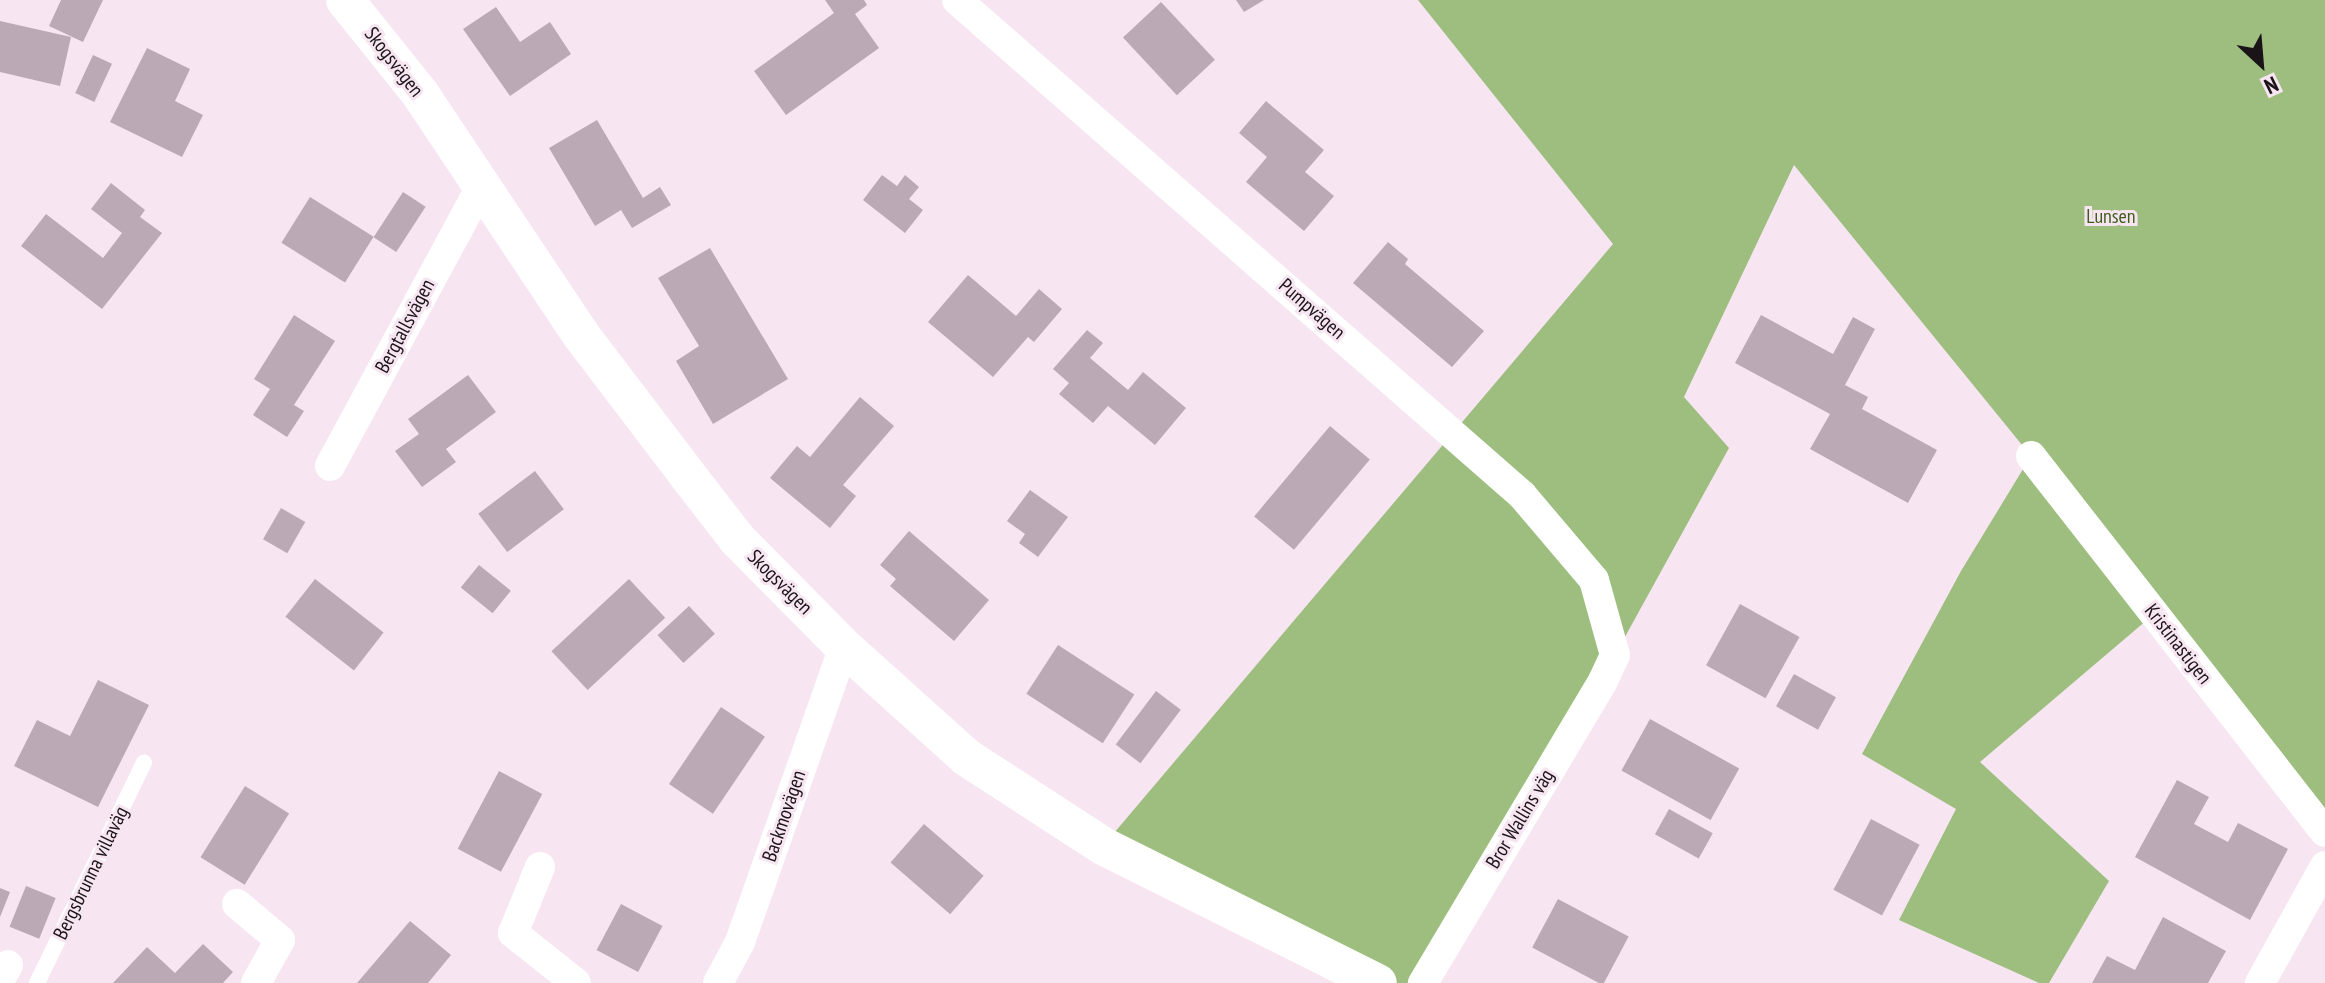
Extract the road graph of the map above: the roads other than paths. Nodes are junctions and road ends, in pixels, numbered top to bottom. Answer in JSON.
{"nodes":[{"id":1,"x":345,"y":0,"type":"edge"},
{"id":2,"x":957,"y":0,"type":"edge"},
{"id":3,"x":481,"y":187,"type":"junction"},
{"id":4,"x":2031,"y":456,"type":"dead end"},
{"id":5,"x":330,"y":466,"type":"dead end"},
{"id":6,"x":844,"y":647,"type":"junction"},
{"id":7,"x":1615,"y":655,"type":"joint"},
{"id":8,"x":144,"y":763,"type":"dead end"},
{"id":9,"x":2325,"y":832,"type":"edge"},
{"id":10,"x":2325,"y":866,"type":"edge"},
{"id":11,"x":540,"y":867,"type":"dead end"},
{"id":12,"x":237,"y":904,"type":"dead end"},
{"id":13,"x":37,"y":983,"type":"edge"},
{"id":14,"x":256,"y":983,"type":"edge"},
{"id":15,"x":576,"y":983,"type":"edge"},
{"id":16,"x":718,"y":983,"type":"edge"},
{"id":17,"x":1378,"y":983,"type":"edge"},
{"id":18,"x":1423,"y":983,"type":"edge"},
{"id":19,"x":2260,"y":983,"type":"edge"}],
"edges":[{"from":1,"to":3,"type":"street","name":"Skogsvägen"},
{"from":2,"to":7,"type":"street","name":"Pumpvägen"},
{"from":3,"to":5,"type":"street","name":"Bergtallsvägen"},
{"from":3,"to":6,"type":"street","name":"Skogsvägen"},
{"from":4,"to":9,"type":"street","name":"Kristinastigen"},
{"from":6,"to":16,"type":"street","name":"Backmovägen"},
{"from":6,"to":17,"type":"street","name":"Skogsvägen"},
{"from":7,"to":18,"type":"street","name":"Bror Wallins väg"},
{"from":8,"to":13,"type":"lane","name":"Bergsbrunna villaväg"},
{"from":10,"to":19,"type":"street"},
{"from":11,"to":15,"type":"street"},
{"from":12,"to":14,"type":"street"}]}
